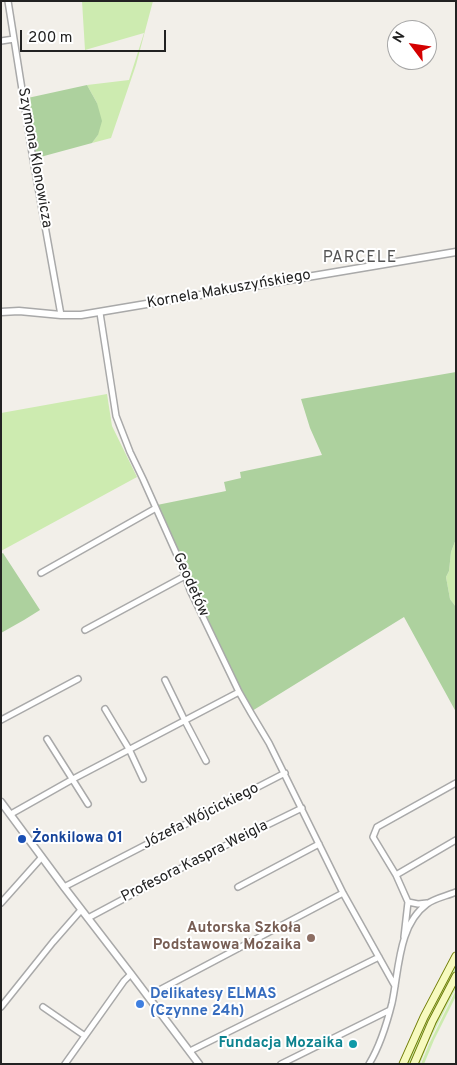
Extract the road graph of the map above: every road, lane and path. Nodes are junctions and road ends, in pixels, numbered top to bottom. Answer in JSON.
{"nodes":[{"id":1,"x":8,"y":1,"type":"edge"},
{"id":2,"x":1,"y":2,"type":"edge"},
{"id":3,"x":14,"y":39,"type":"junction"},
{"id":4,"x":1,"y":41,"type":"edge"},
{"id":5,"x":456,"y":252,"type":"edge"},
{"id":6,"x":1,"y":312,"type":"edge"},
{"id":7,"x":100,"y":312,"type":"junction"},
{"id":8,"x":61,"y":315,"type":"junction"},
{"id":9,"x":156,"y":508,"type":"junction"},
{"id":10,"x":41,"y":573,"type":"dead end"},
{"id":11,"x":184,"y":576,"type":"junction"},
{"id":12,"x":85,"y":630,"type":"dead end"},
{"id":13,"x":78,"y":679,"type":"dead end"},
{"id":14,"x":165,"y":680,"type":"dead end"},
{"id":15,"x":239,"y":692,"type":"junction"},
{"id":16,"x":105,"y":709,"type":"dead end"},
{"id":17,"x":1,"y":720,"type":"edge"},
{"id":18,"x":185,"y":721,"type":"junction"},
{"id":19,"x":47,"y":739,"type":"dead end"},
{"id":20,"x":129,"y":750,"type":"junction"},
{"id":21,"x":206,"y":761,"type":"dead end"},
{"id":22,"x":284,"y":773,"type":"junction"},
{"id":23,"x":73,"y":779,"type":"junction"},
{"id":24,"x":143,"y":779,"type":"dead end"},
{"id":25,"x":456,"y":783,"type":"edge"},
{"id":26,"x":1,"y":802,"type":"edge"},
{"id":27,"x":88,"y":804,"type":"dead end"},
{"id":28,"x":302,"y":808,"type":"junction"},
{"id":29,"x":11,"y":814,"type":"junction"},
{"id":30,"x":456,"y":840,"type":"edge"},
{"id":31,"x":320,"y":844,"type":"junction"},
{"id":32,"x":42,"y":857,"type":"junction"},
{"id":33,"x":396,"y":875,"type":"junction"},
{"id":34,"x":64,"y":887,"type":"junction"},
{"id":35,"x":238,"y":887,"type":"dead end"},
{"id":36,"x":343,"y":892,"type":"junction"},
{"id":37,"x":456,"y":892,"type":"edge"},
{"id":38,"x":408,"y":902,"type":"junction"},
{"id":39,"x":1,"y":903,"type":"edge"},
{"id":40,"x":428,"y":903,"type":"junction"},
{"id":41,"x":81,"y":910,"type":"junction"},
{"id":42,"x":88,"y":918,"type":"junction"},
{"id":43,"x":404,"y":937,"type":"junction"},
{"id":44,"x":456,"y":956,"type":"edge"},
{"id":45,"x":379,"y":958,"type":"junction"},
{"id":46,"x":131,"y":974,"type":"junction"},
{"id":47,"x":456,"y":976,"type":"edge"},
{"id":48,"x":395,"y":986,"type":"junction"},
{"id":49,"x":148,"y":996,"type":"junction"},
{"id":50,"x":1,"y":1007,"type":"edge"},
{"id":51,"x":43,"y":1007,"type":"dead end"},
{"id":52,"x":390,"y":1010,"type":"junction"},
{"id":53,"x":85,"y":1036,"type":"junction"},
{"id":54,"x":190,"y":1051,"type":"junction"},
{"id":55,"x":65,"y":1064,"type":"edge"},
{"id":56,"x":199,"y":1064,"type":"edge"},
{"id":57,"x":282,"y":1064,"type":"edge"},
{"id":58,"x":369,"y":1064,"type":"edge"},
{"id":59,"x":403,"y":1064,"type":"edge"},
{"id":60,"x":414,"y":1064,"type":"edge"}],
"edges":[{"from":1,"to":2,"type":"street"},
{"from":1,"to":3,"type":"street","name":"Szymona Klonowicza"},
{"from":3,"to":4,"type":"street"},
{"from":3,"to":8,"type":"street","name":"Szymona Klonowicza"},
{"from":5,"to":7,"type":"street","name":"Kornela Makuszyńskiego"},
{"from":6,"to":8,"type":"street","name":"Kornela Makuszyńskiego"},
{"from":7,"to":8,"type":"street","name":"Kornela Makuszyńskiego"},
{"from":7,"to":9,"type":"street","name":"Geodetów"},
{"from":9,"to":10,"type":"street"},
{"from":9,"to":11,"type":"street","name":"Geodetów"},
{"from":11,"to":12,"type":"street"},
{"from":11,"to":15,"type":"street","name":"Geodetów"},
{"from":13,"to":17,"type":"street"},
{"from":14,"to":18,"type":"street"},
{"from":15,"to":18,"type":"street"},
{"from":15,"to":22,"type":"street","name":"Geodetów"},
{"from":16,"to":20,"type":"street"},
{"from":18,"to":20,"type":"street"},
{"from":18,"to":21,"type":"street"},
{"from":19,"to":23,"type":"street"},
{"from":20,"to":23,"type":"street"},
{"from":20,"to":24,"type":"street"},
{"from":22,"to":28,"type":"street","name":"Geodetów"},
{"from":22,"to":34,"type":"street","name":"Józefa Wójcickiego"},
{"from":23,"to":27,"type":"street"},
{"from":23,"to":29,"type":"street"},
{"from":25,"to":33,"type":"street"},
{"from":26,"to":29,"type":"street"},
{"from":28,"to":31,"type":"street","name":"Geodetów"},
{"from":28,"to":42,"type":"street","name":"Profesora Kaspra Weigla"},
{"from":29,"to":32,"type":"street"},
{"from":30,"to":33,"type":"street"},
{"from":31,"to":35,"type":"street"},
{"from":31,"to":36,"type":"street","name":"Geodetów"},
{"from":32,"to":34,"type":"street"},
{"from":32,"to":39,"type":"street"},
{"from":33,"to":38,"type":"street"},
{"from":34,"to":41,"type":"street"},
{"from":36,"to":45,"type":"street","name":"Geodetów"},
{"from":36,"to":49,"type":"street"},
{"from":37,"to":40,"type":"street"},
{"from":38,"to":40,"type":"street"},
{"from":38,"to":43,"type":"street"},
{"from":40,"to":43,"type":"street"},
{"from":41,"to":42,"type":"street"},
{"from":41,"to":50,"type":"street"},
{"from":42,"to":46,"type":"street"},
{"from":43,"to":48,"type":"street"},
{"from":44,"to":59,"type":"main road"},
{"from":45,"to":48,"type":"street","name":"Geodetów"},
{"from":45,"to":54,"type":"street"},
{"from":46,"to":49,"type":"street"},
{"from":46,"to":53,"type":"street"},
{"from":47,"to":60,"type":"main road"},
{"from":48,"to":52,"type":"street"},
{"from":49,"to":54,"type":"street"},
{"from":51,"to":53,"type":"street"},
{"from":52,"to":57,"type":"street"},
{"from":52,"to":58,"type":"street"},
{"from":53,"to":55,"type":"street"},
{"from":54,"to":56,"type":"street"}]}
